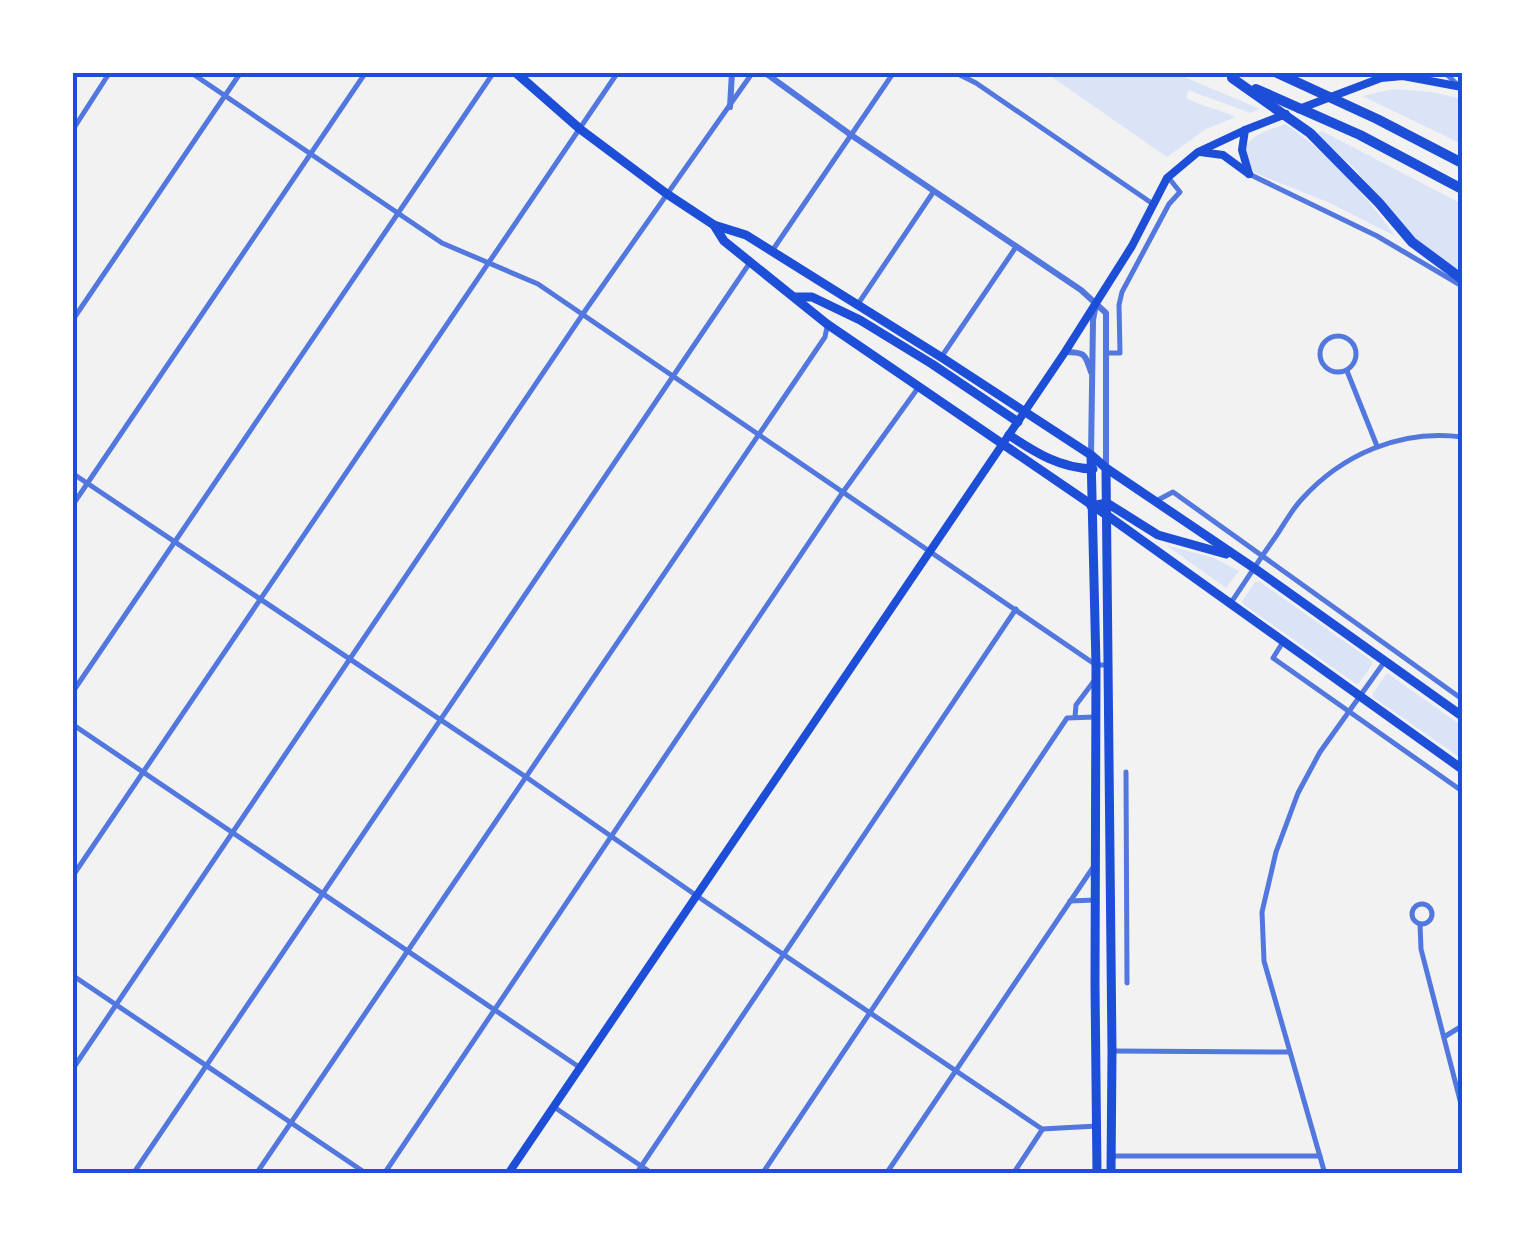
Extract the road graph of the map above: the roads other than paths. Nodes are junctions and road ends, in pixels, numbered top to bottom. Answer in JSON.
{"nodes":[{"id":1,"x":110,"y":72,"type":"edge"},
{"id":2,"x":190,"y":72,"type":"edge"},
{"id":3,"x":240,"y":72,"type":"edge"},
{"id":4,"x":366,"y":72,"type":"edge"},
{"id":5,"x":494,"y":72,"type":"edge"},
{"id":6,"x":515,"y":72,"type":"edge"},
{"id":7,"x":618,"y":72,"type":"edge"},
{"id":8,"x":732,"y":72,"type":"edge"},
{"id":9,"x":752,"y":72,"type":"edge"},
{"id":10,"x":764,"y":72,"type":"edge"},
{"id":11,"x":894,"y":72,"type":"edge"},
{"id":12,"x":954,"y":72,"type":"edge"},
{"id":13,"x":1219,"y":72,"type":"edge"},
{"id":14,"x":1276,"y":72,"type":"edge"},
{"id":15,"x":1445,"y":73,"type":"edge"},
{"id":16,"x":1232,"y":78,"type":"junction"},
{"id":17,"x":1440,"y":84,"type":"junction"},
{"id":18,"x":1461,"y":87,"type":"edge"},
{"id":19,"x":224,"y":96,"type":"junction"},
{"id":20,"x":730,"y":107,"type":"junction"},
{"id":21,"x":580,"y":128,"type":"junction"},
{"id":22,"x":1245,"y":130,"type":"junction"},
{"id":23,"x":72,"y":131,"type":"edge"},
{"id":24,"x":851,"y":135,"type":"junction"},
{"id":25,"x":1198,"y":152,"type":"junction"},
{"id":26,"x":310,"y":154,"type":"junction"},
{"id":27,"x":1460,"y":162,"type":"edge"},
{"id":28,"x":1249,"y":174,"type":"junction"},
{"id":29,"x":1168,"y":177,"type":"junction"},
{"id":30,"x":1462,"y":189,"type":"edge"},
{"id":31,"x":934,"y":190,"type":"junction"},
{"id":32,"x":667,"y":194,"type":"junction"},
{"id":33,"x":1153,"y":204,"type":"junction"},
{"id":34,"x":397,"y":212,"type":"junction"},
{"id":35,"x":714,"y":226,"type":"junction"},
{"id":36,"x":1016,"y":247,"type":"junction"},
{"id":37,"x":772,"y":251,"type":"junction"},
{"id":38,"x":751,"y":261,"type":"junction"},
{"id":39,"x":488,"y":263,"type":"junction"},
{"id":40,"x":1462,"y":282,"type":"edge"},
{"id":41,"x":796,"y":297,"type":"junction"},
{"id":42,"x":1096,"y":303,"type":"junction"},
{"id":43,"x":858,"y":304,"type":"junction"},
{"id":44,"x":582,"y":316,"type":"junction"},
{"id":45,"x":72,"y":321,"type":"edge"},
{"id":46,"x":827,"y":324,"type":"junction"},
{"id":47,"x":1065,"y":352,"type":"junction"},
{"id":48,"x":1106,"y":353,"type":"junction"},
{"id":49,"x":941,"y":357,"type":"junction"},
{"id":50,"x":1347,"y":371,"type":"junction"},
{"id":51,"x":671,"y":376,"type":"junction"},
{"id":52,"x":1092,"y":378,"type":"junction"},
{"id":53,"x":918,"y":388,"type":"junction"},
{"id":54,"x":1021,"y":417,"type":"junction"},
{"id":55,"x":759,"y":434,"type":"junction"},
{"id":56,"x":1462,"y":438,"type":"edge"},
{"id":57,"x":1006,"y":440,"type":"junction"},
{"id":58,"x":1377,"y":446,"type":"junction"},
{"id":59,"x":1091,"y":456,"type":"junction"},
{"id":60,"x":1106,"y":468,"type":"junction"},
{"id":61,"x":1091,"y":469,"type":"junction"},
{"id":62,"x":72,"y":473,"type":"edge"},
{"id":63,"x":88,"y":484,"type":"junction"},
{"id":64,"x":844,"y":492,"type":"junction"},
{"id":65,"x":1156,"y":501,"type":"junction"},
{"id":66,"x":1108,"y":504,"type":"junction"},
{"id":67,"x":72,"y":506,"type":"edge"},
{"id":68,"x":1091,"y":506,"type":"junction"},
{"id":69,"x":1108,"y":516,"type":"junction"},
{"id":70,"x":174,"y":542,"type":"junction"},
{"id":71,"x":929,"y":550,"type":"junction"},
{"id":72,"x":1237,"y":556,"type":"junction"},
{"id":73,"x":1262,"y":556,"type":"junction"},
{"id":74,"x":1254,"y":568,"type":"junction"},
{"id":75,"x":260,"y":600,"type":"junction"},
{"id":76,"x":1230,"y":604,"type":"junction"},
{"id":77,"x":1016,"y":608,"type":"junction"},
{"id":78,"x":1283,"y":642,"type":"junction"},
{"id":79,"x":350,"y":660,"type":"junction"},
{"id":80,"x":1385,"y":662,"type":"junction"},
{"id":81,"x":1108,"y":664,"type":"junction"},
{"id":82,"x":1096,"y":665,"type":"junction"},
{"id":83,"x":1096,"y":678,"type":"junction"},
{"id":84,"x":72,"y":693,"type":"edge"},
{"id":85,"x":1360,"y":696,"type":"junction"},
{"id":86,"x":1462,"y":699,"type":"edge"},
{"id":87,"x":1348,"y":713,"type":"junction"},
{"id":88,"x":1462,"y":716,"type":"edge"},
{"id":89,"x":1075,"y":717,"type":"junction"},
{"id":90,"x":1096,"y":717,"type":"junction"},
{"id":91,"x":439,"y":721,"type":"junction"},
{"id":92,"x":72,"y":724,"type":"edge"},
{"id":93,"x":1462,"y":769,"type":"edge"},
{"id":94,"x":144,"y":772,"type":"junction"},
{"id":95,"x":1126,"y":772,"type":"dead end"},
{"id":96,"x":526,"y":777,"type":"junction"},
{"id":97,"x":1462,"y":791,"type":"edge"},
{"id":98,"x":233,"y":832,"type":"junction"},
{"id":99,"x":611,"y":837,"type":"junction"},
{"id":100,"x":1096,"y":864,"type":"junction"},
{"id":101,"x":72,"y":877,"type":"edge"},
{"id":102,"x":323,"y":893,"type":"junction"},
{"id":103,"x":697,"y":896,"type":"junction"},
{"id":104,"x":1095,"y":900,"type":"junction"},
{"id":105,"x":1070,"y":901,"type":"junction"},
{"id":106,"x":1420,"y":924,"type":"junction"},
{"id":107,"x":407,"y":949,"type":"junction"},
{"id":108,"x":783,"y":953,"type":"junction"},
{"id":109,"x":72,"y":975,"type":"edge"},
{"id":110,"x":1127,"y":983,"type":"dead end"},
{"id":111,"x":1095,"y":984,"type":"junction"},
{"id":112,"x":1112,"y":984,"type":"junction"},
{"id":113,"x":117,"y":1004,"type":"junction"},
{"id":114,"x":495,"y":1009,"type":"junction"},
{"id":115,"x":869,"y":1011,"type":"junction"},
{"id":116,"x":1462,"y":1026,"type":"edge"},
{"id":117,"x":1444,"y":1038,"type":"junction"},
{"id":118,"x":1112,"y":1051,"type":"junction"},
{"id":119,"x":1290,"y":1052,"type":"junction"},
{"id":120,"x":206,"y":1065,"type":"junction"},
{"id":121,"x":581,"y":1068,"type":"junction"},
{"id":122,"x":956,"y":1069,"type":"junction"},
{"id":123,"x":72,"y":1070,"type":"edge"},
{"id":124,"x":554,"y":1107,"type":"junction"},
{"id":125,"x":1462,"y":1108,"type":"edge"},
{"id":126,"x":291,"y":1121,"type":"junction"},
{"id":127,"x":1097,"y":1126,"type":"junction"},
{"id":128,"x":1042,"y":1129,"type":"junction"},
{"id":129,"x":1111,"y":1156,"type":"junction"},
{"id":130,"x":1320,"y":1156,"type":"junction"},
{"id":131,"x":642,"y":1166,"type":"junction"},
{"id":132,"x":133,"y":1174,"type":"edge"},
{"id":133,"x":256,"y":1174,"type":"edge"},
{"id":134,"x":367,"y":1174,"type":"edge"},
{"id":135,"x":384,"y":1174,"type":"edge"},
{"id":136,"x":508,"y":1174,"type":"edge"},
{"id":137,"x":636,"y":1174,"type":"edge"},
{"id":138,"x":653,"y":1174,"type":"edge"},
{"id":139,"x":762,"y":1174,"type":"edge"},
{"id":140,"x":886,"y":1174,"type":"edge"},
{"id":141,"x":1013,"y":1174,"type":"edge"},
{"id":142,"x":1098,"y":1174,"type":"edge"},
{"id":143,"x":1111,"y":1174,"type":"edge"},
{"id":144,"x":1325,"y":1174,"type":"edge"}],
"edges":[{"from":1,"to":23,"type":"street"},
{"from":2,"to":19,"type":"street"},
{"from":3,"to":19,"type":"street"},
{"from":4,"to":26,"type":"street"},
{"from":5,"to":34,"type":"street"},
{"from":6,"to":21,"type":"main road"},
{"from":7,"to":21,"type":"street"},
{"from":8,"to":20,"type":"street"},
{"from":9,"to":20,"type":"street"},
{"from":10,"to":24,"type":"street"},
{"from":11,"to":24,"type":"street"},
{"from":12,"to":33,"type":"street"},
{"from":13,"to":16,"type":"highway"},
{"from":14,"to":27,"type":"highway"},
{"from":15,"to":17,"type":"street"},
{"from":15,"to":18,"type":"street"},
{"from":16,"to":30,"type":"highway"},
{"from":16,"to":40,"type":"highway"},
{"from":17,"to":18,"type":"main road"},
{"from":17,"to":22,"type":"main road"},
{"from":19,"to":26,"type":"street"},
{"from":19,"to":45,"type":"street"},
{"from":20,"to":32,"type":"street"},
{"from":21,"to":32,"type":"main road"},
{"from":21,"to":39,"type":"street"},
{"from":22,"to":25,"type":"main road"},
{"from":22,"to":28,"type":"main road"},
{"from":24,"to":31,"type":"street"},
{"from":24,"to":37,"type":"street"},
{"from":25,"to":28,"type":"main road"},
{"from":25,"to":29,"type":"main road"},
{"from":26,"to":34,"type":"street"},
{"from":26,"to":63,"type":"street"},
{"from":28,"to":40,"type":"street"},
{"from":29,"to":33,"type":"main road"},
{"from":29,"to":48,"type":"street"},
{"from":31,"to":36,"type":"street"},
{"from":31,"to":43,"type":"street"},
{"from":32,"to":35,"type":"main road"},
{"from":32,"to":44,"type":"street"},
{"from":33,"to":42,"type":"main road"},
{"from":34,"to":39,"type":"street"},
{"from":34,"to":70,"type":"street"},
{"from":35,"to":37,"type":"main road"},
{"from":35,"to":38,"type":"main road"},
{"from":36,"to":42,"type":"street"},
{"from":36,"to":49,"type":"street"},
{"from":37,"to":43,"type":"main road"},
{"from":38,"to":41,"type":"main road"},
{"from":38,"to":51,"type":"street"},
{"from":39,"to":44,"type":"street"},
{"from":39,"to":75,"type":"street"},
{"from":41,"to":46,"type":"main road"},
{"from":41,"to":54,"type":"main road"},
{"from":42,"to":47,"type":"main road"},
{"from":42,"to":48,"type":"street"},
{"from":42,"to":52,"type":"street"},
{"from":43,"to":49,"type":"main road"},
{"from":44,"to":51,"type":"street"},
{"from":44,"to":79,"type":"street"},
{"from":46,"to":53,"type":"main road"},
{"from":46,"to":55,"type":"street"},
{"from":47,"to":52,"type":"street"},
{"from":47,"to":54,"type":"main road"},
{"from":48,"to":60,"type":"street"},
{"from":49,"to":54,"type":"main road"},
{"from":50,"to":50,"type":"street"},
{"from":50,"to":58,"type":"street"},
{"from":51,"to":55,"type":"street"},
{"from":51,"to":91,"type":"street"},
{"from":52,"to":59,"type":"street"},
{"from":53,"to":57,"type":"main road"},
{"from":53,"to":64,"type":"street"},
{"from":54,"to":57,"type":"main road"},
{"from":54,"to":59,"type":"main road"},
{"from":55,"to":64,"type":"street"},
{"from":55,"to":96,"type":"street"},
{"from":56,"to":58,"type":"street"},
{"from":57,"to":61,"type":"main road"},
{"from":57,"to":68,"type":"main road"},
{"from":57,"to":71,"type":"main road"},
{"from":58,"to":73,"type":"street"},
{"from":59,"to":60,"type":"main road"},
{"from":59,"to":61,"type":"main road"},
{"from":60,"to":61,"type":"main road"},
{"from":60,"to":65,"type":"main road"},
{"from":60,"to":66,"type":"main road"},
{"from":61,"to":68,"type":"main road"},
{"from":62,"to":63,"type":"street"},
{"from":63,"to":67,"type":"street"},
{"from":63,"to":70,"type":"street"},
{"from":64,"to":71,"type":"street"},
{"from":64,"to":99,"type":"street"},
{"from":65,"to":72,"type":"main road"},
{"from":65,"to":73,"type":"street"},
{"from":66,"to":68,"type":"main road"},
{"from":66,"to":69,"type":"main road"},
{"from":66,"to":72,"type":"main road"},
{"from":68,"to":69,"type":"main road"},
{"from":68,"to":82,"type":"main road"},
{"from":69,"to":76,"type":"main road"},
{"from":69,"to":81,"type":"main road"},
{"from":70,"to":75,"type":"street"},
{"from":70,"to":84,"type":"street"},
{"from":71,"to":77,"type":"street"},
{"from":71,"to":103,"type":"main road"},
{"from":72,"to":74,"type":"main road"},
{"from":73,"to":74,"type":"street"},
{"from":73,"to":86,"type":"street"},
{"from":74,"to":76,"type":"street"},
{"from":74,"to":80,"type":"main road"},
{"from":75,"to":79,"type":"street"},
{"from":75,"to":94,"type":"street"},
{"from":76,"to":78,"type":"main road"},
{"from":77,"to":82,"type":"street"},
{"from":77,"to":108,"type":"street"},
{"from":78,"to":85,"type":"main road"},
{"from":78,"to":87,"type":"street"},
{"from":79,"to":91,"type":"street"},
{"from":79,"to":98,"type":"street"},
{"from":80,"to":85,"type":"street"},
{"from":80,"to":88,"type":"main road"},
{"from":81,"to":82,"type":"street"},
{"from":81,"to":112,"type":"main road"},
{"from":82,"to":83,"type":"main road"},
{"from":83,"to":89,"type":"street"},
{"from":83,"to":90,"type":"main road"},
{"from":85,"to":87,"type":"street"},
{"from":85,"to":93,"type":"main road"},
{"from":87,"to":97,"type":"street"},
{"from":87,"to":119,"type":"street"},
{"from":89,"to":90,"type":"street"},
{"from":89,"to":115,"type":"street"},
{"from":90,"to":100,"type":"main road"},
{"from":91,"to":96,"type":"street"},
{"from":91,"to":102,"type":"street"},
{"from":92,"to":94,"type":"street"},
{"from":94,"to":98,"type":"street"},
{"from":94,"to":101,"type":"street"},
{"from":95,"to":110,"type":"street"},
{"from":96,"to":99,"type":"street"},
{"from":96,"to":107,"type":"street"},
{"from":98,"to":102,"type":"street"},
{"from":98,"to":113,"type":"street"},
{"from":99,"to":103,"type":"street"},
{"from":99,"to":114,"type":"street"},
{"from":100,"to":104,"type":"main road"},
{"from":100,"to":105,"type":"street"},
{"from":102,"to":107,"type":"street"},
{"from":102,"to":120,"type":"street"},
{"from":103,"to":108,"type":"street"},
{"from":103,"to":121,"type":"main road"},
{"from":104,"to":105,"type":"street"},
{"from":104,"to":111,"type":"main road"},
{"from":105,"to":122,"type":"street"},
{"from":106,"to":106,"type":"street"},
{"from":106,"to":117,"type":"street"},
{"from":107,"to":114,"type":"street"},
{"from":107,"to":126,"type":"street"},
{"from":108,"to":115,"type":"street"},
{"from":108,"to":131,"type":"street"},
{"from":109,"to":113,"type":"street"},
{"from":111,"to":112,"type":"main road"},
{"from":111,"to":127,"type":"main road"},
{"from":112,"to":118,"type":"main road"},
{"from":113,"to":120,"type":"street"},
{"from":113,"to":123,"type":"street"},
{"from":114,"to":121,"type":"street"},
{"from":114,"to":135,"type":"street"},
{"from":115,"to":122,"type":"street"},
{"from":115,"to":139,"type":"street"},
{"from":116,"to":117,"type":"street"},
{"from":117,"to":125,"type":"street"},
{"from":118,"to":119,"type":"street"},
{"from":118,"to":129,"type":"main road"},
{"from":119,"to":130,"type":"street"},
{"from":120,"to":126,"type":"street"},
{"from":120,"to":132,"type":"street"},
{"from":121,"to":124,"type":"main road"},
{"from":122,"to":128,"type":"street"},
{"from":122,"to":140,"type":"street"},
{"from":124,"to":131,"type":"street"},
{"from":124,"to":136,"type":"main road"},
{"from":126,"to":133,"type":"street"},
{"from":126,"to":134,"type":"street"},
{"from":127,"to":128,"type":"street"},
{"from":127,"to":142,"type":"main road"},
{"from":128,"to":141,"type":"street"},
{"from":129,"to":130,"type":"street"},
{"from":129,"to":143,"type":"main road"},
{"from":130,"to":144,"type":"street"},
{"from":131,"to":137,"type":"street"},
{"from":131,"to":138,"type":"street"}]}
